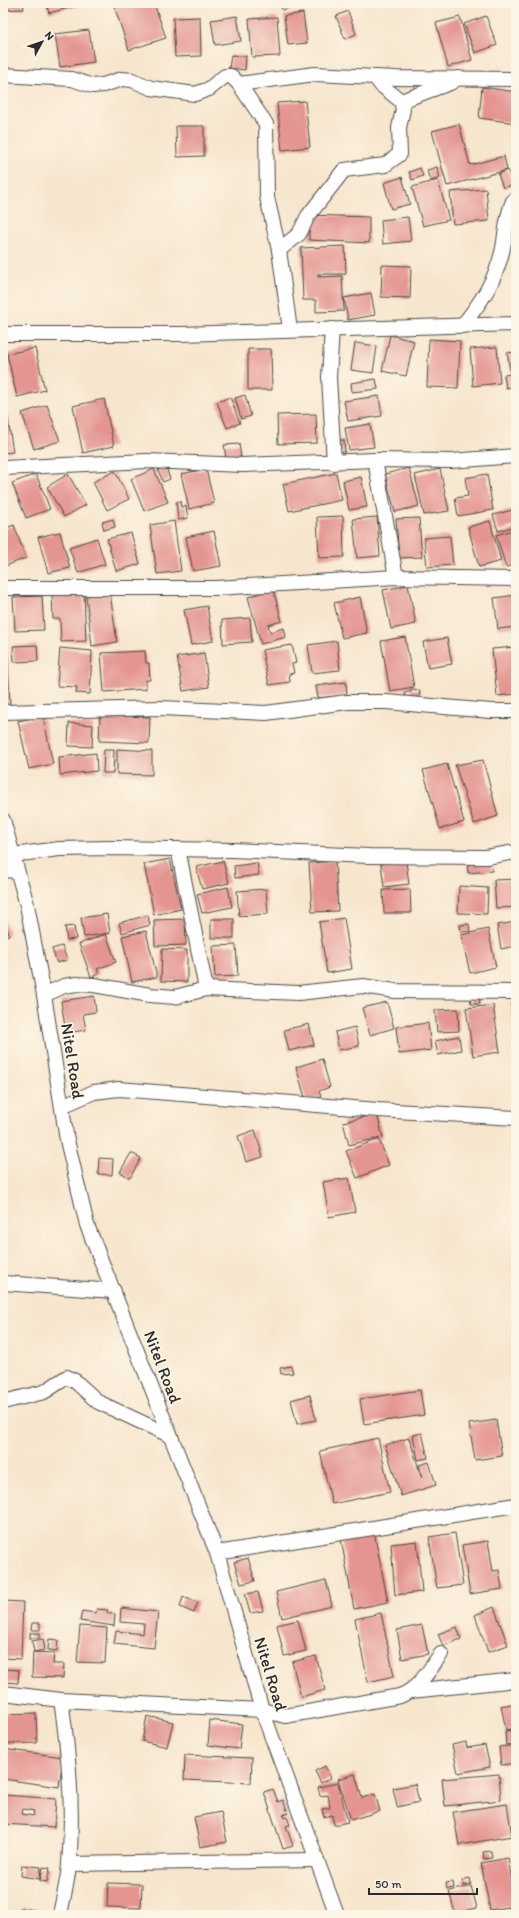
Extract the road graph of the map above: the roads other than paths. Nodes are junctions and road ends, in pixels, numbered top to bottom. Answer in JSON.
{"nodes":[{"id":1,"x":3,"y":75,"type":"edge"},
{"id":2,"x":375,"y":77,"type":"junction"},
{"id":3,"x":458,"y":78,"type":"junction"},
{"id":4,"x":516,"y":79,"type":"edge"},
{"id":5,"x":239,"y":84,"type":"junction"},
{"id":6,"x":401,"y":101,"type":"junction"},
{"id":7,"x":516,"y":200,"type":"edge"},
{"id":8,"x":279,"y":250,"type":"junction"},
{"id":9,"x":516,"y":324,"type":"edge"},
{"id":10,"x":462,"y":326,"type":"junction"},
{"id":11,"x":332,"y":329,"type":"junction"},
{"id":12,"x":290,"y":330,"type":"junction"},
{"id":13,"x":3,"y":334,"type":"edge"},
{"id":14,"x":516,"y":456,"type":"edge"},
{"id":15,"x":376,"y":460,"type":"junction"},
{"id":16,"x":334,"y":463,"type":"junction"},
{"id":17,"x":3,"y":468,"type":"edge"},
{"id":18,"x":396,"y":577,"type":"junction"},
{"id":19,"x":516,"y":579,"type":"edge"},
{"id":20,"x":3,"y":588,"type":"edge"},
{"id":21,"x":516,"y":711,"type":"edge"},
{"id":22,"x":3,"y":712,"type":"edge"},
{"id":23,"x":3,"y":820,"type":"edge"},
{"id":24,"x":178,"y":849,"type":"junction"},
{"id":25,"x":516,"y":852,"type":"edge"},
{"id":26,"x":13,"y":855,"type":"junction"},
{"id":27,"x":10,"y":871,"type":"edge"},
{"id":28,"x":206,"y":989,"type":"junction"},
{"id":29,"x":516,"y":992,"type":"edge"},
{"id":30,"x":44,"y":995,"type":"junction"},
{"id":31,"x":62,"y":1106,"type":"junction"},
{"id":32,"x":516,"y":1118,"type":"edge"},
{"id":33,"x":3,"y":1283,"type":"edge"},
{"id":34,"x":114,"y":1291,"type":"junction"},
{"id":35,"x":3,"y":1402,"type":"edge"},
{"id":36,"x":171,"y":1436,"type":"junction"},
{"id":37,"x":516,"y":1504,"type":"edge"},
{"id":38,"x":217,"y":1553,"type":"junction"},
{"id":39,"x":442,"y":1654,"type":"dead end"},
{"id":40,"x":516,"y":1680,"type":"edge"},
{"id":41,"x":411,"y":1692,"type":"junction"},
{"id":42,"x":3,"y":1693,"type":"edge"},
{"id":43,"x":61,"y":1700,"type":"junction"},
{"id":44,"x":262,"y":1710,"type":"junction"},
{"id":45,"x":317,"y":1860,"type":"junction"},
{"id":46,"x":69,"y":1864,"type":"junction"},
{"id":47,"x":60,"y":1915,"type":"edge"},
{"id":48,"x":337,"y":1915,"type":"edge"}],
"edges":[{"from":1,"to":5,"type":"street"},
{"from":2,"to":3,"type":"street"},
{"from":2,"to":5,"type":"street"},
{"from":2,"to":6,"type":"street"},
{"from":3,"to":4,"type":"street"},
{"from":3,"to":6,"type":"street"},
{"from":5,"to":8,"type":"street"},
{"from":6,"to":8,"type":"street"},
{"from":7,"to":10,"type":"street"},
{"from":8,"to":12,"type":"street"},
{"from":9,"to":10,"type":"street"},
{"from":10,"to":11,"type":"street"},
{"from":11,"to":12,"type":"street"},
{"from":11,"to":16,"type":"street"},
{"from":12,"to":13,"type":"street"},
{"from":14,"to":15,"type":"street"},
{"from":15,"to":16,"type":"street"},
{"from":15,"to":18,"type":"street"},
{"from":16,"to":17,"type":"street"},
{"from":18,"to":19,"type":"street"},
{"from":18,"to":20,"type":"street"},
{"from":21,"to":22,"type":"street"},
{"from":23,"to":26,"type":"street","name":"Nitel Road"},
{"from":24,"to":25,"type":"street"},
{"from":24,"to":26,"type":"street"},
{"from":24,"to":28,"type":"street"},
{"from":26,"to":27,"type":"street","name":"Nitel Road"},
{"from":27,"to":30,"type":"street","name":"Nitel Road"},
{"from":28,"to":29,"type":"street"},
{"from":28,"to":30,"type":"street"},
{"from":30,"to":31,"type":"street","name":"Nitel Road"},
{"from":31,"to":32,"type":"street"},
{"from":31,"to":34,"type":"street","name":"Nitel Road"},
{"from":33,"to":34,"type":"street"},
{"from":34,"to":36,"type":"street","name":"Nitel Road"},
{"from":35,"to":36,"type":"street"},
{"from":36,"to":38,"type":"street","name":"Nitel Road"},
{"from":37,"to":38,"type":"street"},
{"from":38,"to":44,"type":"street","name":"Nitel Road"},
{"from":39,"to":41,"type":"street"},
{"from":40,"to":41,"type":"street"},
{"from":41,"to":44,"type":"street"},
{"from":42,"to":43,"type":"street"},
{"from":43,"to":44,"type":"street"},
{"from":43,"to":46,"type":"street"},
{"from":44,"to":45,"type":"street","name":"Nitel Road"},
{"from":45,"to":46,"type":"street"},
{"from":45,"to":48,"type":"street","name":"Nitel Road"},
{"from":46,"to":47,"type":"street"}]}
